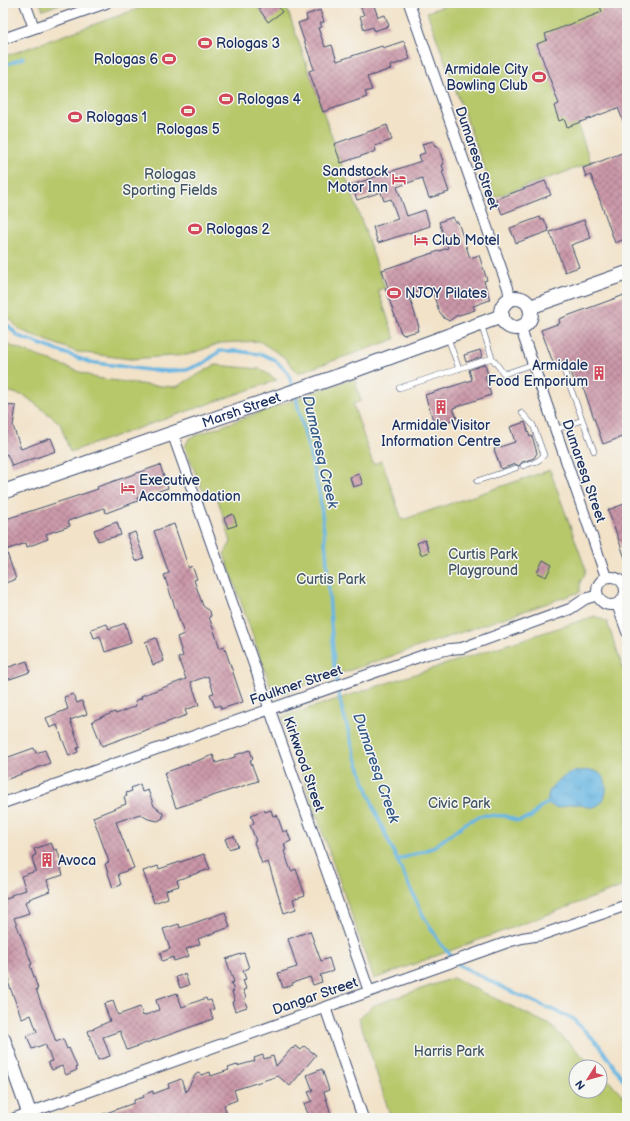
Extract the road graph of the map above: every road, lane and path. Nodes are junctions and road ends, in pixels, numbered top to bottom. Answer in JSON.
{"nodes":[{"id":1,"x":25,"y":3,"type":"edge"},
{"id":2,"x":106,"y":3,"type":"edge"},
{"id":3,"x":409,"y":3,"type":"edge"},
{"id":4,"x":34,"y":28,"type":"junction"},
{"id":5,"x":3,"y":39,"type":"edge"},
{"id":6,"x":627,"y":273,"type":"edge"},
{"id":7,"x":510,"y":299,"type":"junction"},
{"id":8,"x":530,"y":307,"type":"junction"},
{"id":9,"x":502,"y":316,"type":"junction"},
{"id":10,"x":481,"y":324,"type":"junction"},
{"id":11,"x":521,"y":327,"type":"junction"},
{"id":12,"x":447,"y":337,"type":"junction"},
{"id":13,"x":492,"y":358,"type":"junction"},
{"id":14,"x":533,"y":364,"type":"junction"},
{"id":15,"x":562,"y":365,"type":"dead end"},
{"id":16,"x":459,"y":369,"type":"junction"},
{"id":17,"x":399,"y":388,"type":"dead end"},
{"id":18,"x":522,"y":413,"type":"dead end"},
{"id":19,"x":582,"y":420,"type":"junction"},
{"id":20,"x":555,"y":430,"type":"junction"},
{"id":21,"x":172,"y":432,"type":"junction"},
{"id":22,"x":594,"y":451,"type":"dead end"},
{"id":23,"x":523,"y":466,"type":"dead end"},
{"id":24,"x":516,"y":468,"type":"dead end"},
{"id":25,"x":477,"y":481,"type":"dead end"},
{"id":26,"x":3,"y":492,"type":"edge"},
{"id":27,"x":606,"y":577,"type":"junction"},
{"id":28,"x":626,"y":587,"type":"edge"},
{"id":29,"x":598,"y":595,"type":"junction"},
{"id":30,"x":617,"y":604,"type":"junction"},
{"id":31,"x":627,"y":632,"type":"edge"},
{"id":32,"x":270,"y":710,"type":"junction"},
{"id":33,"x":3,"y":803,"type":"edge"},
{"id":34,"x":627,"y":905,"type":"edge"},
{"id":35,"x":369,"y":992,"type":"junction"},
{"id":36,"x":325,"y":1007,"type":"junction"},
{"id":37,"x":3,"y":1039,"type":"edge"},
{"id":38,"x":30,"y":1115,"type":"edge"},
{"id":39,"x":14,"y":1118,"type":"edge"},
{"id":40,"x":363,"y":1118,"type":"edge"}],
"edges":[{"from":1,"to":4,"type":"street"},
{"from":2,"to":4,"type":"street"},
{"from":3,"to":7,"type":"street","name":"Dumaresq Street"},
{"from":4,"to":5,"type":"street"},
{"from":6,"to":8,"type":"main road"},
{"from":7,"to":8,"type":"main road"},
{"from":7,"to":9,"type":"main road"},
{"from":8,"to":11,"type":"main road"},
{"from":9,"to":10,"type":"main road","name":"Marsh Street"},
{"from":9,"to":11,"type":"main road"},
{"from":10,"to":12,"type":"main road","name":"Marsh Street"},
{"from":10,"to":13,"type":"lane"},
{"from":11,"to":14,"type":"street","name":"Dumaresq Street"},
{"from":12,"to":16,"type":"lane"},
{"from":12,"to":21,"type":"main road","name":"Marsh Street"},
{"from":13,"to":14,"type":"lane"},
{"from":13,"to":16,"type":"lane"},
{"from":14,"to":20,"type":"street","name":"Dumaresq Street"},
{"from":15,"to":19,"type":"lane"},
{"from":16,"to":17,"type":"lane"},
{"from":18,"to":23,"type":"lane"},
{"from":19,"to":20,"type":"lane"},
{"from":19,"to":22,"type":"lane"},
{"from":20,"to":27,"type":"street","name":"Dumaresq Street"},
{"from":21,"to":26,"type":"main road","name":"Marsh Street"},
{"from":21,"to":32,"type":"street","name":"Kirkwood Street"},
{"from":24,"to":25,"type":"lane"},
{"from":27,"to":28,"type":"street"},
{"from":27,"to":29,"type":"street"},
{"from":28,"to":30,"type":"street"},
{"from":29,"to":30,"type":"street"},
{"from":29,"to":32,"type":"street","name":"Faulkner Street"},
{"from":30,"to":31,"type":"street"},
{"from":32,"to":33,"type":"street","name":"Faulkner Street"},
{"from":32,"to":35,"type":"street","name":"Kirkwood Street"},
{"from":34,"to":35,"type":"street","name":"Dangar Street"},
{"from":35,"to":36,"type":"street","name":"Dangar Street"},
{"from":36,"to":38,"type":"street","name":"Dangar Street"},
{"from":36,"to":40,"type":"street"},
{"from":37,"to":38,"type":"main road"},
{"from":38,"to":39,"type":"street","name":"Dangar Street"}]}
